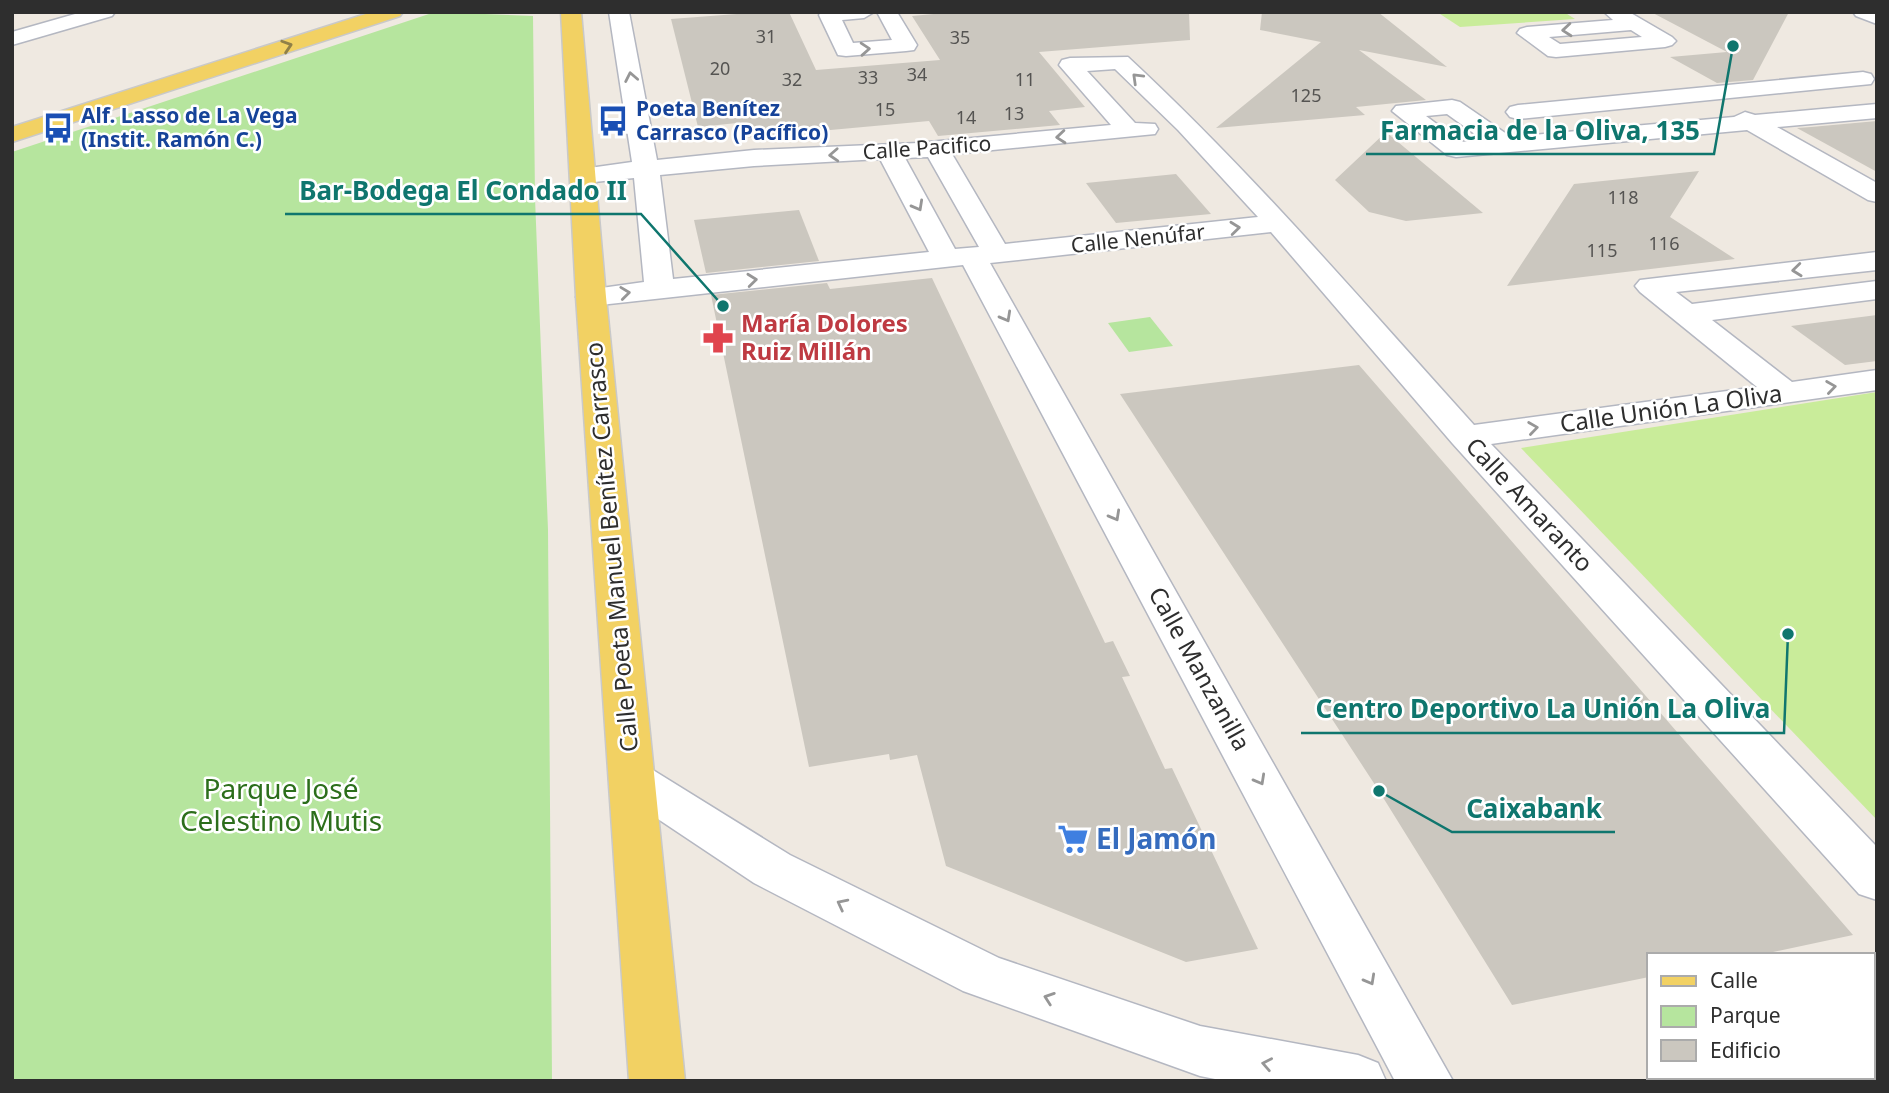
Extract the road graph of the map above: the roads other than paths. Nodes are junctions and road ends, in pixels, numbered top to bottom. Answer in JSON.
{"nodes":[{"id":1,"x":105,"y":12,"type":"edge"},
{"id":2,"x":393,"y":12,"type":"edge"},
{"id":3,"x":571,"y":12,"type":"edge"},
{"id":4,"x":619,"y":12,"type":"edge"},
{"id":5,"x":864,"y":12,"type":"edge"},
{"id":6,"x":887,"y":12,"type":"edge"},
{"id":7,"x":1614,"y":12,"type":"edge"},
{"id":8,"x":1863,"y":12,"type":"edge"},
{"id":9,"x":1877,"y":18,"type":"edge"},
{"id":10,"x":299,"y":20,"type":"dead end"},
{"id":11,"x":1635,"y":24,"type":"junction"},
{"id":12,"x":12,"y":39,"type":"edge"},
{"id":13,"x":1863,"y":79,"type":"dead end"},
{"id":14,"x":1699,"y":93,"type":"junction"},
{"id":15,"x":1877,"y":111,"type":"edge"},
{"id":16,"x":1518,"y":112,"type":"dead end"},
{"id":17,"x":12,"y":121,"type":"edge"},
{"id":18,"x":1750,"y":122,"type":"junction"},
{"id":19,"x":1186,"y":125,"type":"junction"},
{"id":20,"x":1129,"y":131,"type":"junction"},
{"id":21,"x":12,"y":135,"type":"edge"},
{"id":22,"x":1506,"y":145,"type":"dead end"},
{"id":23,"x":936,"y":149,"type":"junction"},
{"id":24,"x":889,"y":152,"type":"junction"},
{"id":25,"x":646,"y":169,"type":"junction"},
{"id":26,"x":584,"y":175,"type":"junction"},
{"id":27,"x":1869,"y":185,"type":"edge"},
{"id":28,"x":1279,"y":223,"type":"junction"},
{"id":29,"x":972,"y":257,"type":"junction"},
{"id":30,"x":1873,"y":264,"type":"edge"},
{"id":31,"x":660,"y":289,"type":"junction"},
{"id":32,"x":1877,"y":290,"type":"edge"},
{"id":33,"x":591,"y":297,"type":"junction"},
{"id":34,"x":1685,"y":314,"type":"junction"},
{"id":35,"x":1877,"y":380,"type":"edge"},
{"id":36,"x":1785,"y":393,"type":"junction"},
{"id":37,"x":1465,"y":438,"type":"junction"},
{"id":38,"x":632,"y":779,"type":"junction"},
{"id":39,"x":1877,"y":880,"type":"edge"},
{"id":40,"x":656,"y":1081,"type":"edge"},
{"id":41,"x":1358,"y":1081,"type":"edge"},
{"id":42,"x":1425,"y":1081,"type":"edge"}],
"edges":[{"from":1,"to":12,"type":"street"},
{"from":21,"to":2,"type":"main road","one_way":true},
{"from":3,"to":26,"type":"main road","name":"Calle Poeta Manuel Benítez Carrasco"},
{"from":25,"to":4,"type":"street","one_way":true},
{"from":5,"to":6,"type":"street","one_way":true},
{"from":7,"to":11,"type":"street"},
{"from":8,"to":9,"type":"street"},
{"from":10,"to":17,"type":"main road"},
{"from":11,"to":11,"type":"street","one_way":true},
{"from":13,"to":14,"type":"street"},
{"from":14,"to":16,"type":"street"},
{"from":14,"to":18,"type":"street"},
{"from":15,"to":18,"type":"street"},
{"from":18,"to":22,"type":"street"},
{"from":18,"to":27,"type":"street"},
{"from":19,"to":20,"type":"street","name":"Calle Pacifico"},
{"from":19,"to":20,"type":"street","name":"Calle Amaranto","one_way":true},
{"from":19,"to":28,"type":"street","name":"Calle Amaranto"},
{"from":20,"to":23,"type":"street","name":"Calle Pacifico","one_way":true},
{"from":23,"to":24,"type":"street","name":"Calle Pacifico"},
{"from":23,"to":29,"type":"street","name":"Calle Manzanilla"},
{"from":24,"to":25,"type":"street","name":"Calle Pacifico","one_way":true},
{"from":24,"to":29,"type":"street","name":"Calle Manzanilla","one_way":true},
{"from":25,"to":26,"type":"street","name":"Calle Pacifico"},
{"from":25,"to":31,"type":"street"},
{"from":26,"to":33,"type":"main road","name":"Calle Poeta Manuel Benítez Carrasco"},
{"from":29,"to":28,"type":"street","name":"Calle Nenúfar","one_way":true},
{"from":28,"to":37,"type":"street","name":"Calle Amaranto"},
{"from":31,"to":29,"type":"street","name":"Calle Nenúfar","one_way":true},
{"from":29,"to":42,"type":"street","name":"Calle Manzanilla","one_way":true},
{"from":30,"to":34,"type":"street","one_way":true},
{"from":33,"to":31,"type":"street","name":"Calle Nenúfar","one_way":true},
{"from":32,"to":34,"type":"street"},
{"from":33,"to":38,"type":"main road","name":"Calle Poeta Manuel Benítez Carrasco"},
{"from":34,"to":36,"type":"street"},
{"from":36,"to":35,"type":"street","name":"Calle Unión La Oliva","one_way":true},
{"from":37,"to":36,"type":"street","name":"Calle Unión La Oliva","one_way":true},
{"from":37,"to":39,"type":"street","name":"Calle Amaranto"},
{"from":38,"to":40,"type":"main road","name":"Calle Poeta Manuel Benítez Carrasco"},
{"from":41,"to":38,"type":"street","one_way":true}]}
